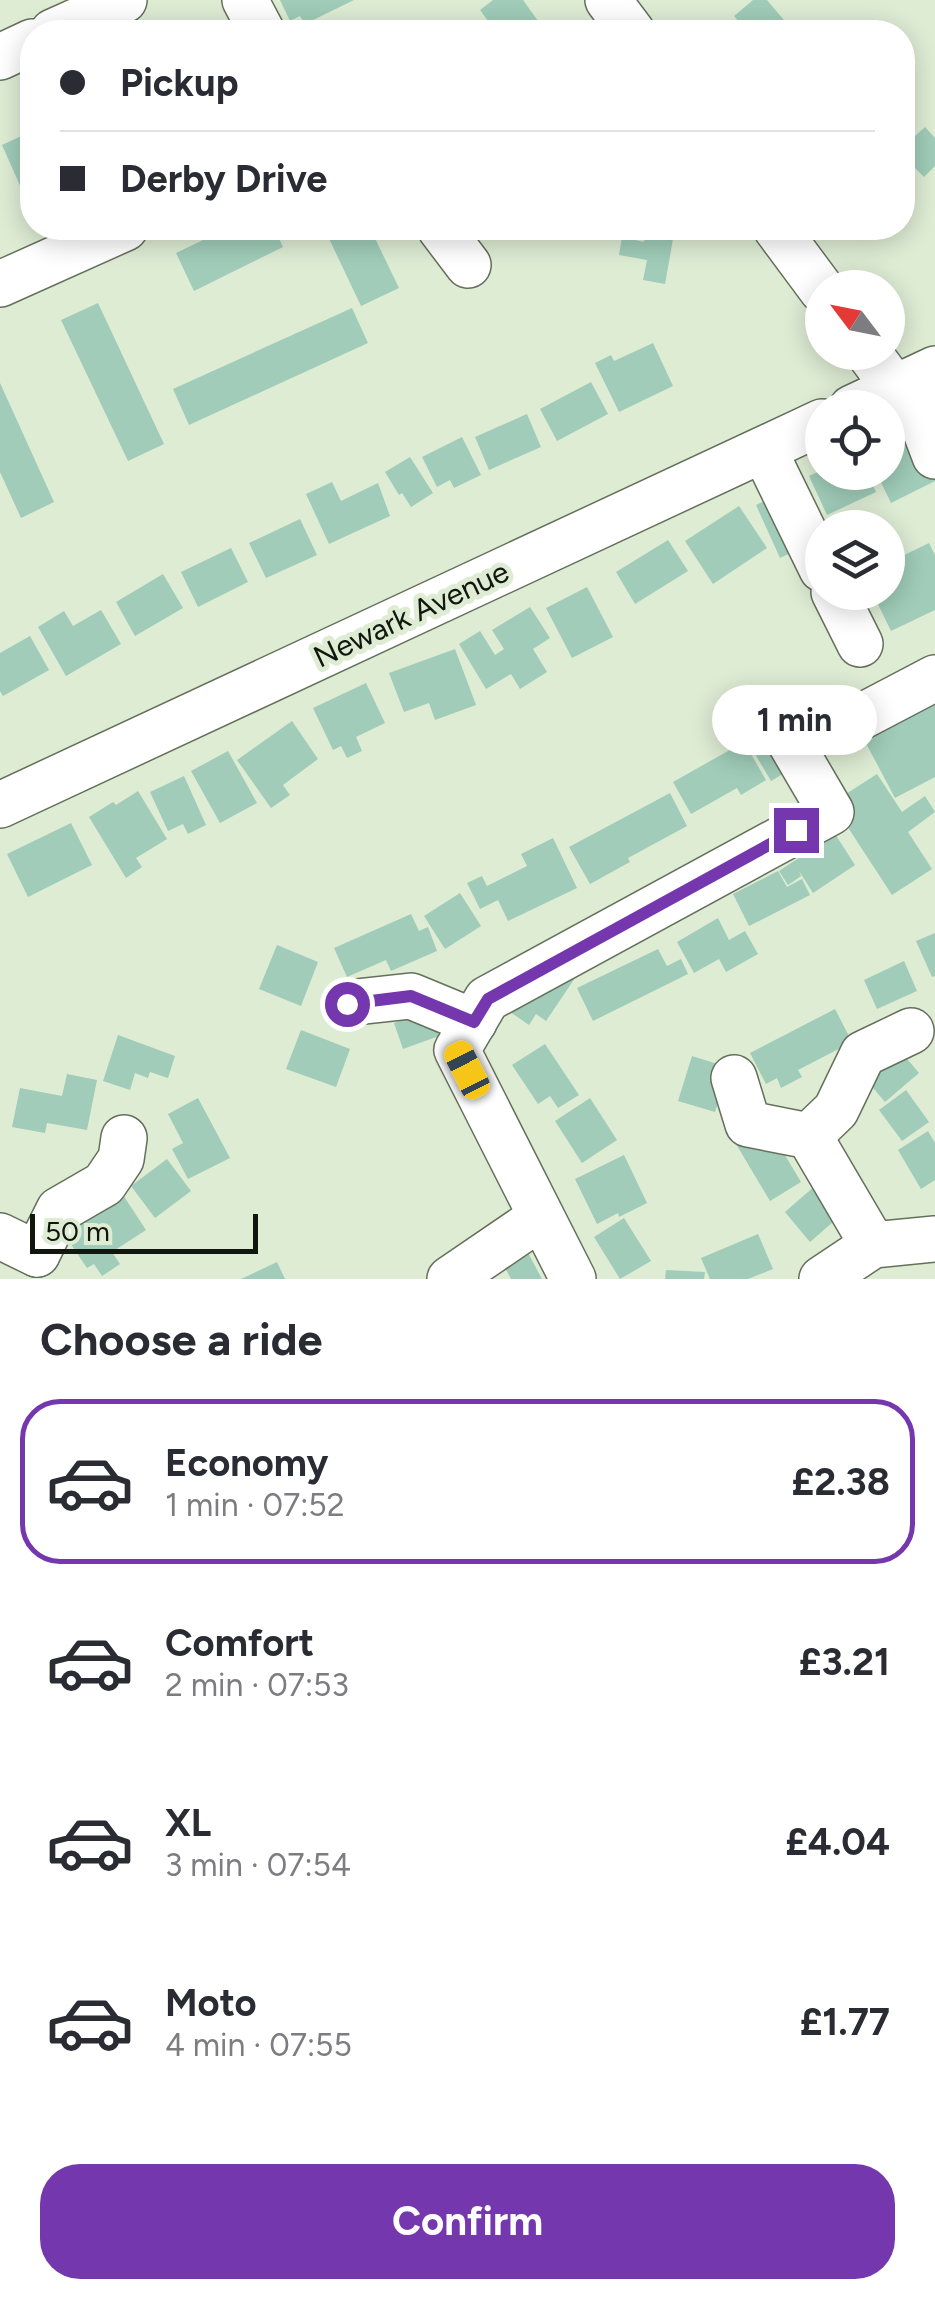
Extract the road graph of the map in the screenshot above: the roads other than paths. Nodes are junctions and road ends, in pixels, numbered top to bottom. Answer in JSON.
{"nodes":[{"id":1,"x":124,"y":0,"type":"edge"},
{"id":2,"x":80,"y":20,"type":"edge"},
{"id":3,"x":98,"y":240,"type":"edge"},
{"id":4,"x":449,"y":240,"type":"edge"},
{"id":5,"x":785,"y":240,"type":"edge"},
{"id":6,"x":468,"y":265,"type":"dead end"},
{"id":7,"x":807,"y":270,"type":"edge"},
{"id":8,"x":0,"y":284,"type":"edge"},
{"id":9,"x":901,"y":373,"type":"edge"},
{"id":10,"x":877,"y":390,"type":"edge"},
{"id":11,"x":805,"y":430,"type":"edge"},
{"id":12,"x":764,"y":450,"type":"junction"},
{"id":13,"x":935,"y":456,"type":"edge"},
{"id":14,"x":805,"y":529,"type":"edge"},
{"id":15,"x":845,"y":610,"type":"edge"},
{"id":16,"x":860,"y":644,"type":"dead end"},
{"id":17,"x":935,"y":678,"type":"edge"},
{"id":18,"x":852,"y":721,"type":"dead end"},
{"id":19,"x":790,"y":742,"type":"dead end"},
{"id":20,"x":0,"y":805,"type":"edge"},
{"id":21,"x":347,"y":1004,"type":"dead end"},
{"id":22,"x":474,"y":1022,"type":"junction"},
{"id":23,"x":911,"y":1031,"type":"dead end"},
{"id":24,"x":734,"y":1078,"type":"dead end"},
{"id":25,"x":809,"y":1136,"type":"junction"},
{"id":26,"x":124,"y":1138,"type":"dead end"},
{"id":27,"x":541,"y":1217,"type":"junction"},
{"id":28,"x":935,"y":1240,"type":"edge"},
{"id":29,"x":873,"y":1245,"type":"junction"},
{"id":30,"x":28,"y":1256,"type":"edge"},
{"id":31,"x":450,"y":1279,"type":"edge"},
{"id":32,"x":573,"y":1279,"type":"edge"},
{"id":33,"x":822,"y":1279,"type":"edge"}],
"edges":[{"from":1,"to":2,"type":"street"},
{"from":3,"to":8,"type":"street"},
{"from":4,"to":6,"type":"street"},
{"from":5,"to":7,"type":"street"},
{"from":9,"to":10,"type":"street"},
{"from":9,"to":13,"type":"street"},
{"from":11,"to":12,"type":"street","name":"Newark Avenue"},
{"from":12,"to":14,"type":"street"},
{"from":12,"to":20,"type":"street","name":"Newark Avenue"},
{"from":15,"to":16,"type":"street"},
{"from":17,"to":18,"type":"street"},
{"from":19,"to":22,"type":"street"},
{"from":21,"to":22,"type":"street"},
{"from":22,"to":27,"type":"street"},
{"from":23,"to":25,"type":"street"},
{"from":24,"to":25,"type":"street"},
{"from":25,"to":29,"type":"street"},
{"from":26,"to":30,"type":"street"},
{"from":27,"to":31,"type":"street"},
{"from":27,"to":32,"type":"street"},
{"from":28,"to":29,"type":"street"},
{"from":29,"to":33,"type":"street"}]}
